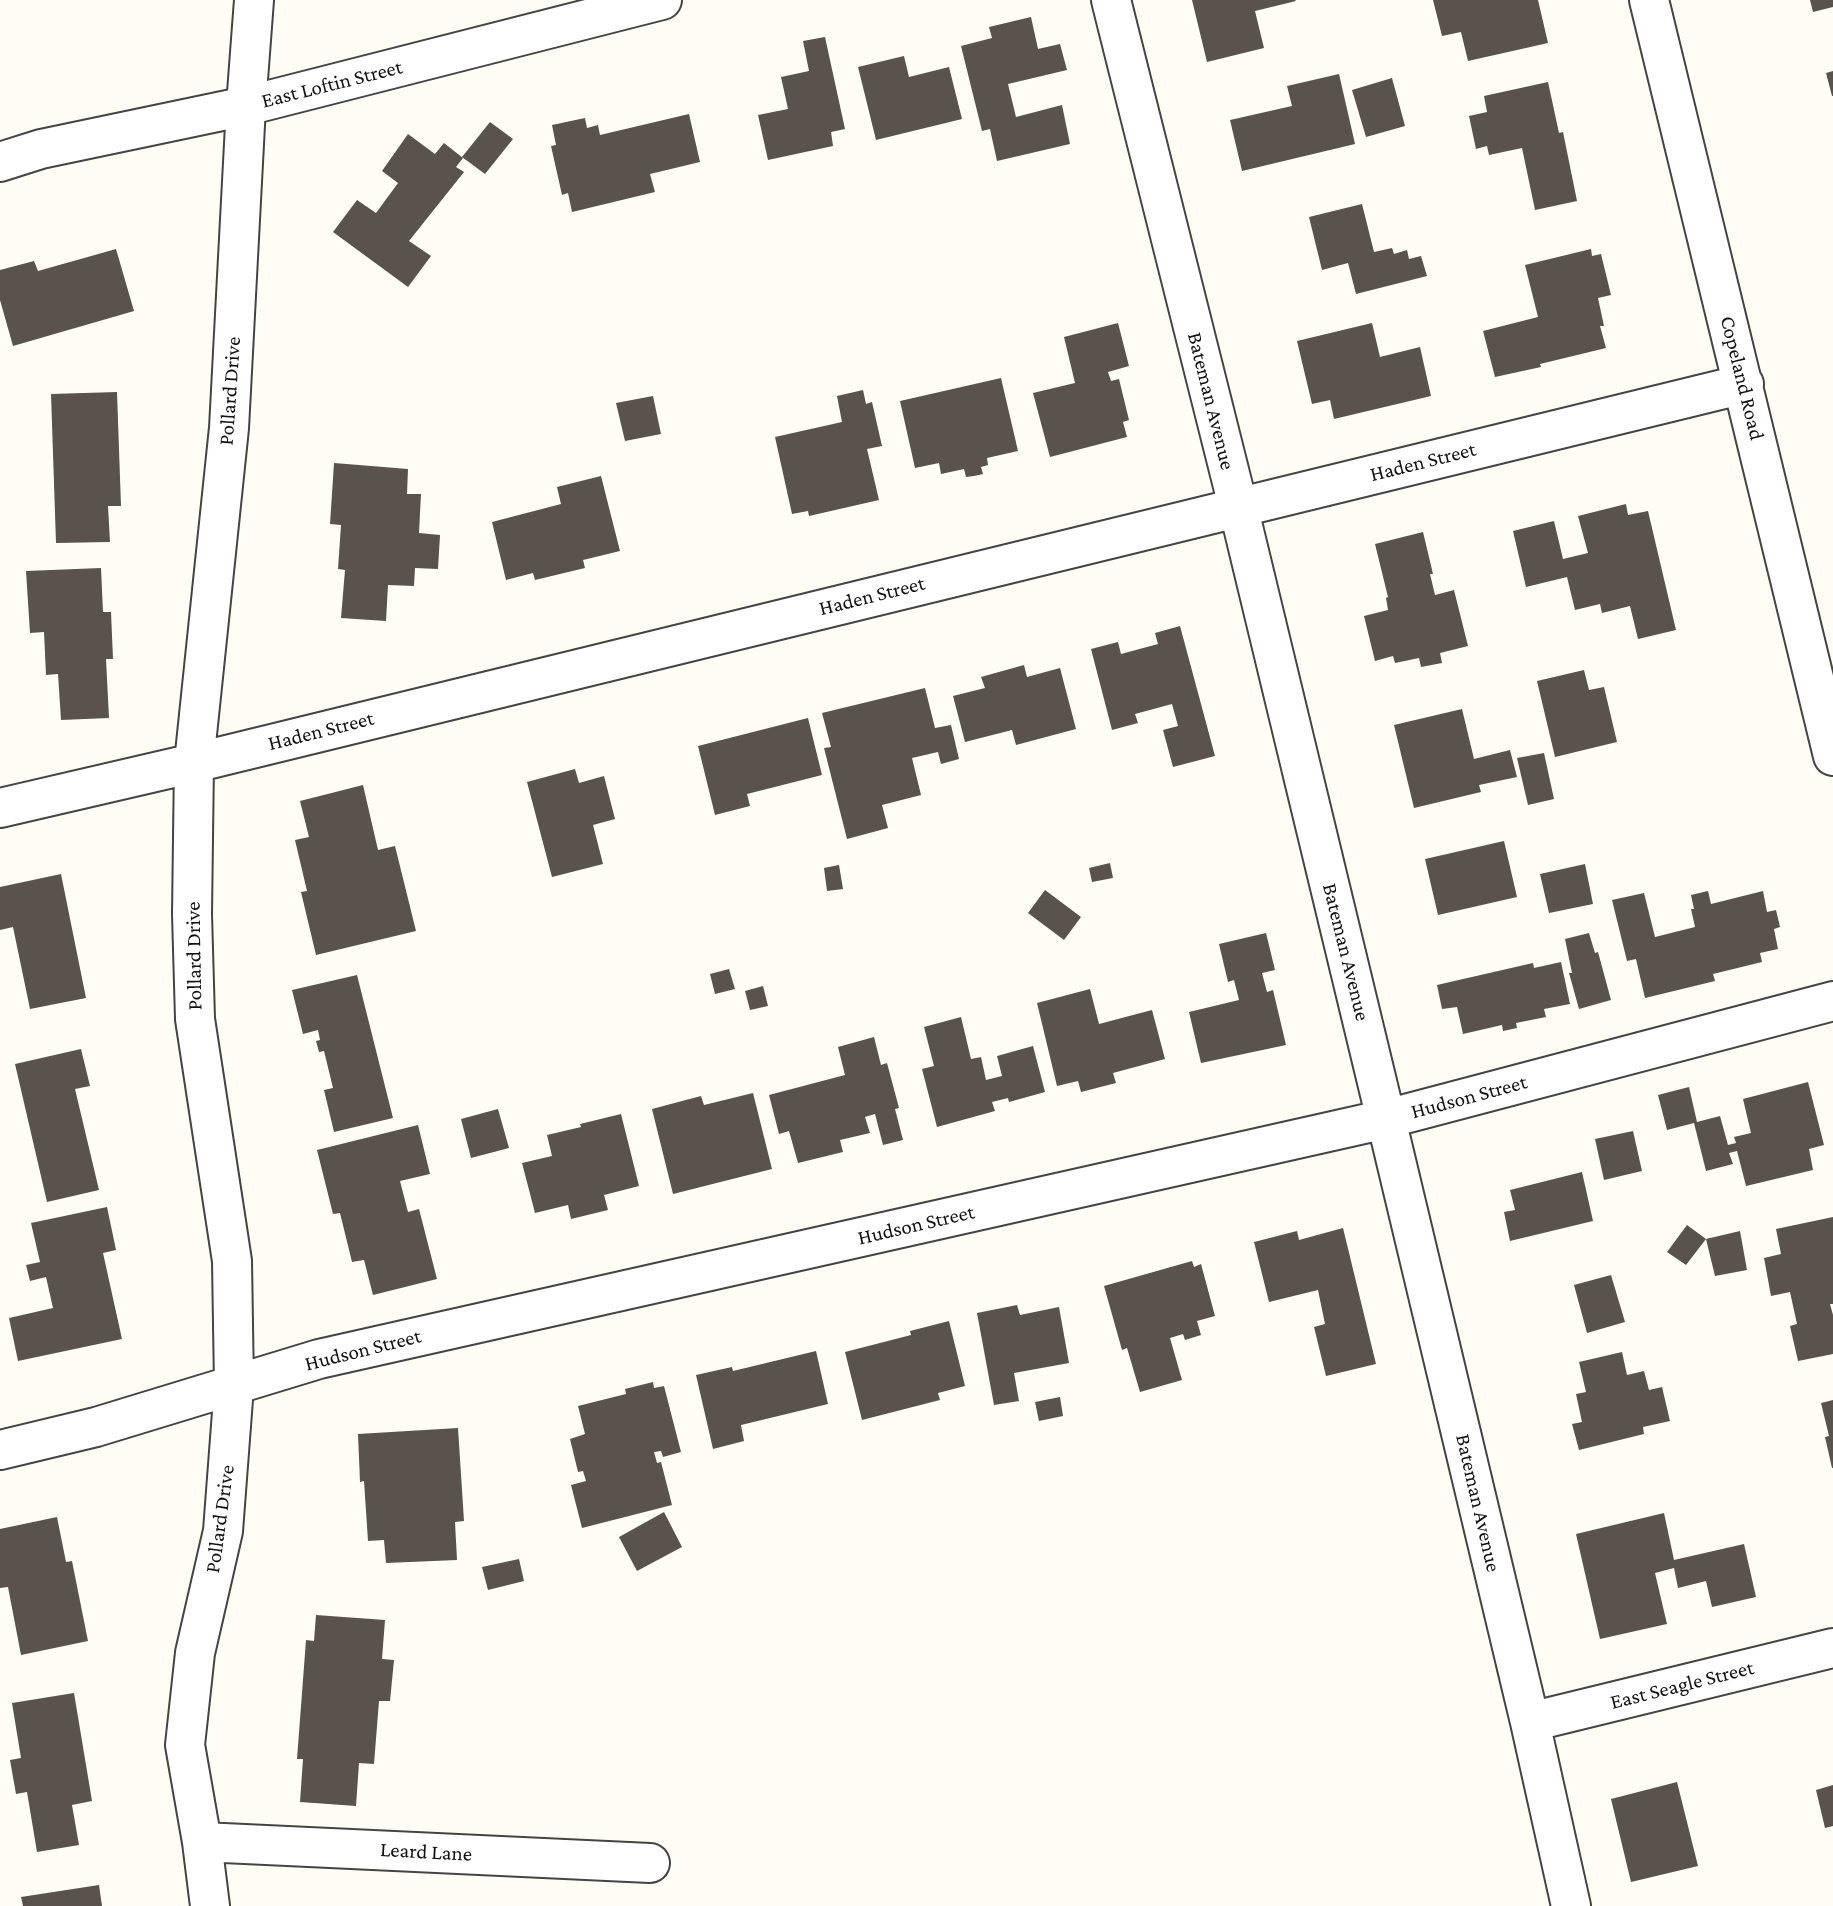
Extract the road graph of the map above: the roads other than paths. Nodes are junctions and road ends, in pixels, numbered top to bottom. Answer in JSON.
{"nodes":[{"id":1,"x":254,"y":0,"type":"edge"},
{"id":2,"x":662,"y":0,"type":"edge"},
{"id":3,"x":1111,"y":0,"type":"edge"},
{"id":4,"x":1649,"y":0,"type":"edge"},
{"id":5,"x":246,"y":106,"type":"junction"},
{"id":6,"x":0,"y":162,"type":"edge"},
{"id":7,"x":1744,"y":384,"type":"junction"},
{"id":8,"x":1238,"y":506,"type":"junction"},
{"id":9,"x":1833,"y":756,"type":"edge"},
{"id":10,"x":194,"y":763,"type":"junction"},
{"id":11,"x":0,"y":808,"type":"edge"},
{"id":12,"x":1833,"y":1001,"type":"edge"},
{"id":13,"x":1387,"y":1119,"type":"junction"},
{"id":14,"x":234,"y":1387,"type":"junction"},
{"id":15,"x":0,"y":1450,"type":"edge"},
{"id":16,"x":1833,"y":1648,"type":"edge"},
{"id":17,"x":1530,"y":1722,"type":"junction"},
{"id":18,"x":202,"y":1842,"type":"junction"},
{"id":19,"x":650,"y":1863,"type":"dead end"},
{"id":20,"x":210,"y":1906,"type":"edge"},
{"id":21,"x":1571,"y":1906,"type":"edge"}],
"edges":[{"from":1,"to":5,"type":"street","name":"Pollard Drive"},
{"from":2,"to":5,"type":"street","name":"East Loftin Street"},
{"from":3,"to":8,"type":"street","name":"Bateman Avenue"},
{"from":4,"to":7,"type":"street","name":"Copeland Road"},
{"from":5,"to":6,"type":"street","name":"East Loftin Street"},
{"from":5,"to":10,"type":"street","name":"Pollard Drive"},
{"from":7,"to":8,"type":"street","name":"Haden Street"},
{"from":7,"to":9,"type":"street","name":"Copeland Road"},
{"from":8,"to":10,"type":"street","name":"Haden Street"},
{"from":8,"to":13,"type":"street","name":"Bateman Avenue"},
{"from":10,"to":11,"type":"street","name":"Haden Street"},
{"from":10,"to":14,"type":"street","name":"Pollard Drive"},
{"from":12,"to":13,"type":"street","name":"Hudson Street"},
{"from":13,"to":14,"type":"street","name":"Hudson Street"},
{"from":13,"to":17,"type":"street","name":"Bateman Avenue"},
{"from":14,"to":15,"type":"street","name":"Hudson Street"},
{"from":14,"to":18,"type":"street","name":"Pollard Drive"},
{"from":16,"to":17,"type":"street","name":"East Seagle Street"},
{"from":17,"to":21,"type":"street","name":"Bateman Avenue"},
{"from":18,"to":19,"type":"street","name":"Leard Lane"},
{"from":18,"to":20,"type":"street","name":"Pollard Drive"}]}
